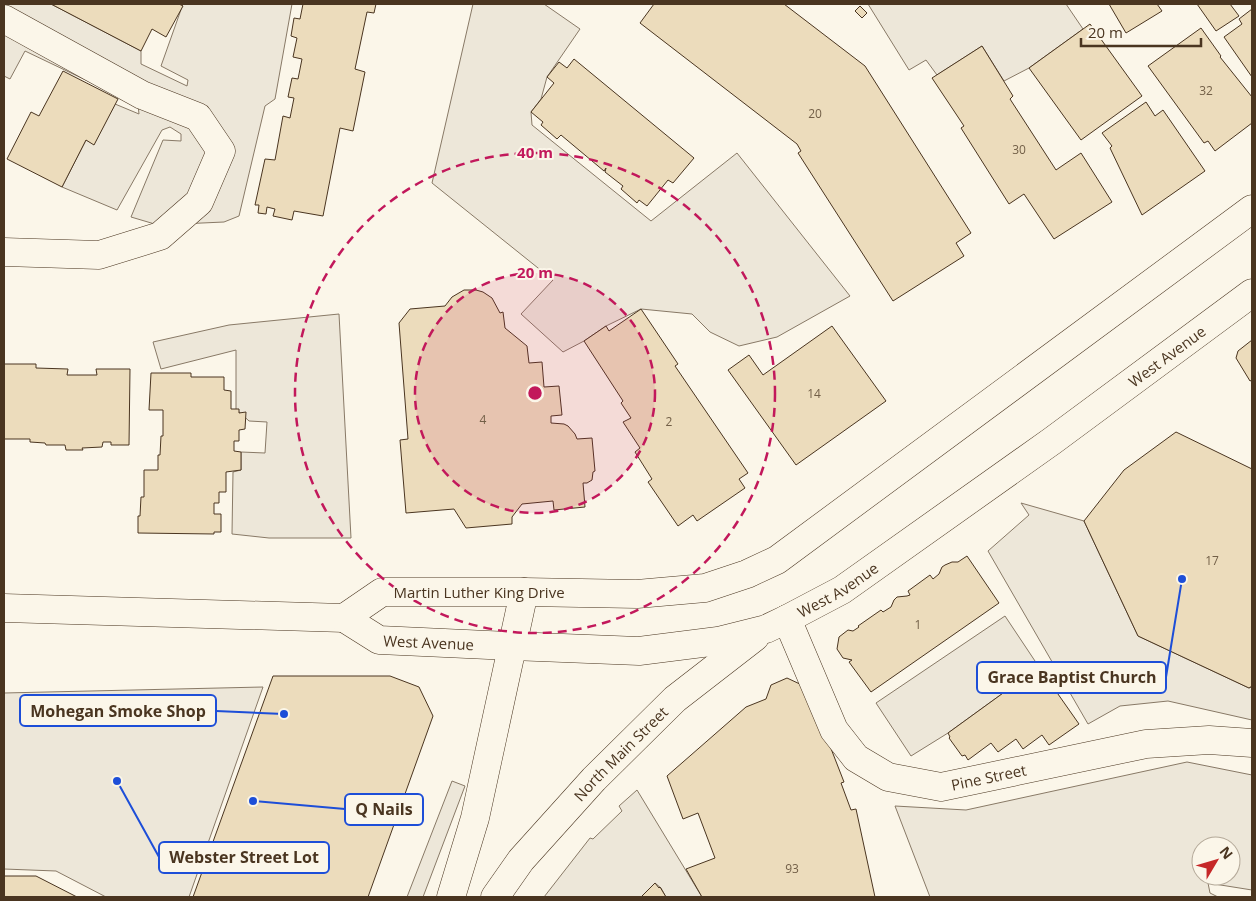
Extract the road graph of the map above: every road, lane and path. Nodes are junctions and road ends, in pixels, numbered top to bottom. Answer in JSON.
{"nodes":[{"id":1,"x":4,"y":19,"type":"edge"},
{"id":2,"x":1252,"y":209,"type":"edge"},
{"id":3,"x":4,"y":252,"type":"edge"},
{"id":4,"x":1252,"y":293,"type":"edge"},
{"id":5,"x":524,"y":592,"type":"junction"},
{"id":6,"x":4,"y":608,"type":"edge"},
{"id":7,"x":344,"y":618,"type":"junction"},
{"id":8,"x":776,"y":624,"type":"junction"},
{"id":9,"x":512,"y":646,"type":"junction"},
{"id":10,"x":1252,"y":743,"type":"edge"},
{"id":11,"x":451,"y":897,"type":"edge"},
{"id":12,"x":495,"y":897,"type":"edge"}],
"edges":[{"from":1,"to":3,"type":"main road"},
{"from":2,"to":5,"type":"main road","name":"Martin Luther King Drive"},
{"from":4,"to":8,"type":"main road","name":"West Avenue"},
{"from":5,"to":7,"type":"main road","name":"Martin Luther King Drive"},
{"from":5,"to":9,"type":"main road"},
{"from":6,"to":7,"type":"main road"},
{"from":7,"to":9,"type":"main road","name":"West Avenue"},
{"from":8,"to":9,"type":"main road","name":"West Avenue"},
{"from":8,"to":10,"type":"main road","name":"Pine Street"},
{"from":8,"to":12,"type":"main road","name":"North Main Street"},
{"from":9,"to":11,"type":"main road"}]}
